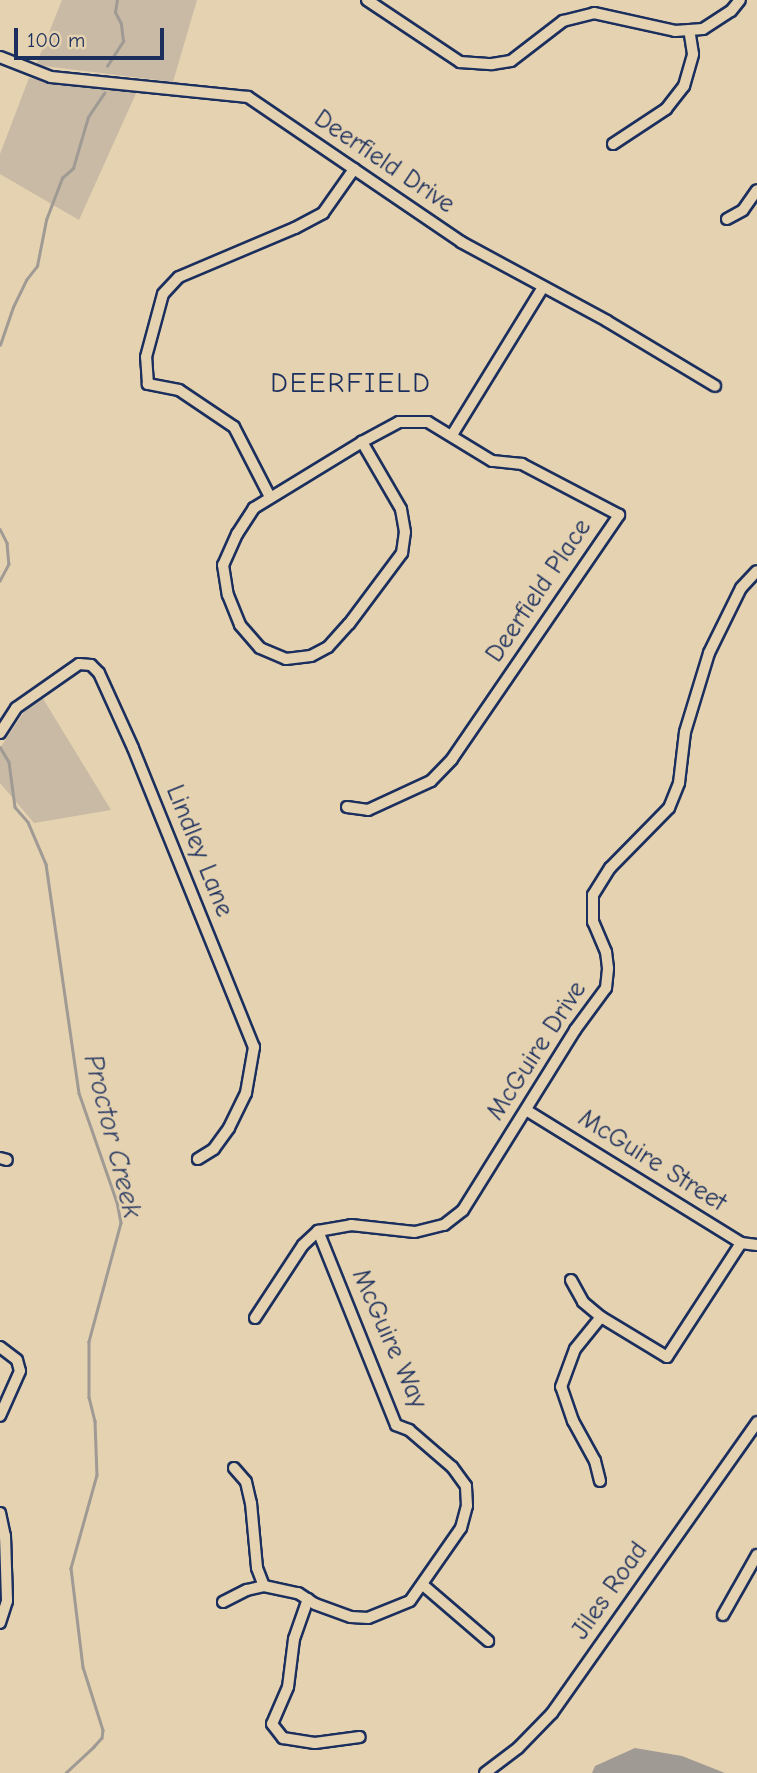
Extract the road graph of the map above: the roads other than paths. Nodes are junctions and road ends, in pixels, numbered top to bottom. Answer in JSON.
{"nodes":[{"id":1,"x":367,"y":0,"type":"edge"},
{"id":2,"x":740,"y":0,"type":"edge"},
{"id":3,"x":689,"y":30,"type":"junction"},
{"id":4,"x":0,"y":57,"type":"edge"},
{"id":5,"x":613,"y":144,"type":"dead end"},
{"id":6,"x":354,"y":169,"type":"junction"},
{"id":7,"x":757,"y":190,"type":"edge"},
{"id":8,"x":727,"y":219,"type":"dead end"},
{"id":9,"x":543,"y":288,"type":"junction"},
{"id":10,"x":715,"y":386,"type":"dead end"},
{"id":11,"x":452,"y":435,"type":"junction"},
{"id":12,"x":362,"y":442,"type":"junction"},
{"id":13,"x":270,"y":497,"type":"junction"},
{"id":14,"x":757,"y":571,"type":"edge"},
{"id":15,"x":0,"y":733,"type":"edge"},
{"id":16,"x":347,"y":807,"type":"dead end"},
{"id":17,"x":526,"y":1110,"type":"junction"},
{"id":18,"x":198,"y":1159,"type":"dead end"},
{"id":19,"x":318,"y":1231,"type":"junction"},
{"id":20,"x":741,"y":1243,"type":"junction"},
{"id":21,"x":757,"y":1245,"type":"edge"},
{"id":22,"x":571,"y":1280,"type":"dead end"},
{"id":23,"x":601,"y":1317,"type":"junction"},
{"id":24,"x":255,"y":1318,"type":"dead end"},
{"id":25,"x":0,"y":1348,"type":"edge"},
{"id":26,"x":0,"y":1416,"type":"edge"},
{"id":27,"x":757,"y":1422,"type":"edge"},
{"id":28,"x":234,"y":1468,"type":"dead end"},
{"id":29,"x":600,"y":1480,"type":"dead end"},
{"id":30,"x":0,"y":1513,"type":"edge"},
{"id":31,"x":2,"y":1533,"type":"edge"},
{"id":32,"x":757,"y":1555,"type":"edge"},
{"id":33,"x":423,"y":1585,"type":"junction"},
{"id":34,"x":264,"y":1586,"type":"junction"},
{"id":35,"x":308,"y":1600,"type":"junction"},
{"id":36,"x":223,"y":1602,"type":"dead end"},
{"id":37,"x":723,"y":1615,"type":"dead end"},
{"id":38,"x":0,"y":1623,"type":"edge"},
{"id":39,"x":488,"y":1641,"type":"dead end"},
{"id":40,"x":360,"y":1737,"type":"dead end"},
{"id":41,"x":485,"y":1773,"type":"edge"}],
"edges":[{"from":1,"to":3,"type":"street"},
{"from":2,"to":3,"type":"street"},
{"from":3,"to":5,"type":"street"},
{"from":4,"to":6,"type":"street","name":"Deerfield Drive"},
{"from":6,"to":9,"type":"street","name":"Deerfield Drive"},
{"from":6,"to":13,"type":"street"},
{"from":7,"to":8,"type":"street"},
{"from":9,"to":10,"type":"street","name":"Deerfield Drive"},
{"from":9,"to":11,"type":"street"},
{"from":11,"to":12,"type":"street","name":"Deerfield Place"},
{"from":11,"to":16,"type":"street","name":"Deerfield Place"},
{"from":12,"to":13,"type":"street","name":"Deerfield Place"},
{"from":12,"to":13,"type":"street","name":"Deerfield Place"},
{"from":14,"to":17,"type":"street","name":"McGuire Drive"},
{"from":15,"to":18,"type":"street","name":"Lindley Lane"},
{"from":17,"to":19,"type":"street","name":"McGuire Drive"},
{"from":17,"to":20,"type":"street","name":"McGuire Street"},
{"from":19,"to":24,"type":"street"},
{"from":19,"to":33,"type":"street","name":"McGuire Way"},
{"from":20,"to":21,"type":"street","name":"McGuire Street"},
{"from":20,"to":23,"type":"street"},
{"from":22,"to":23,"type":"street"},
{"from":23,"to":29,"type":"street"},
{"from":25,"to":26,"type":"street"},
{"from":27,"to":41,"type":"street","name":"Jiles Road"},
{"from":28,"to":34,"type":"street"},
{"from":30,"to":31,"type":"street"},
{"from":31,"to":38,"type":"street"},
{"from":32,"to":37,"type":"street"},
{"from":33,"to":35,"type":"street","name":"McGuire Way"},
{"from":33,"to":39,"type":"street"},
{"from":34,"to":35,"type":"street","name":"McGuire Way"},
{"from":34,"to":36,"type":"street"},
{"from":35,"to":40,"type":"street"}]}
